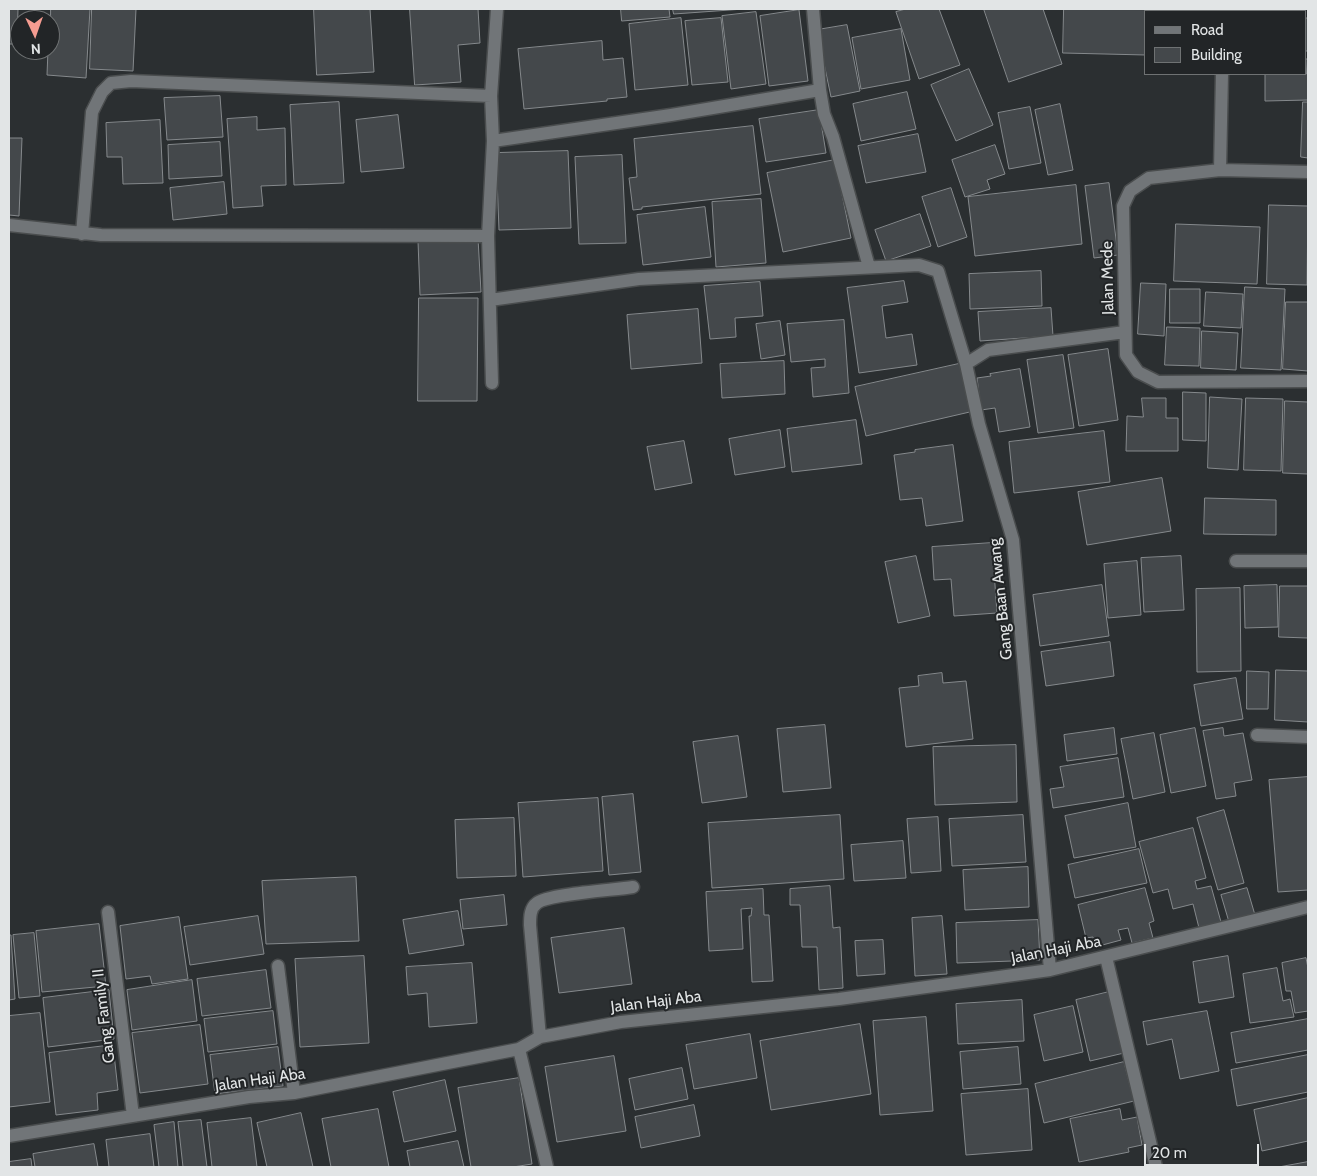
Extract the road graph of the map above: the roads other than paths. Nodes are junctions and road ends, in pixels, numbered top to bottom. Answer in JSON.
{"nodes":[{"id":1,"x":497,"y":9,"type":"edge"},
{"id":2,"x":813,"y":9,"type":"edge"},
{"id":3,"x":1222,"y":75,"type":"edge"},
{"id":4,"x":820,"y":90,"type":"junction"},
{"id":5,"x":491,"y":96,"type":"junction"},
{"id":6,"x":493,"y":140,"type":"junction"},
{"id":7,"x":1220,"y":170,"type":"junction"},
{"id":8,"x":1308,"y":172,"type":"edge"},
{"id":9,"x":9,"y":225,"type":"edge"},
{"id":10,"x":82,"y":234,"type":"junction"},
{"id":11,"x":488,"y":236,"type":"junction"},
{"id":12,"x":869,"y":267,"type":"junction"},
{"id":13,"x":490,"y":300,"type":"junction"},
{"id":14,"x":1125,"y":332,"type":"junction"},
{"id":15,"x":966,"y":364,"type":"junction"},
{"id":16,"x":1308,"y":381,"type":"edge"},
{"id":17,"x":492,"y":383,"type":"dead end"},
{"id":18,"x":1236,"y":561,"type":"dead end"},
{"id":19,"x":1308,"y":561,"type":"edge"},
{"id":20,"x":1258,"y":735,"type":"dead end"},
{"id":21,"x":1308,"y":737,"type":"edge"},
{"id":22,"x":633,"y":887,"type":"dead end"},
{"id":23,"x":1308,"y":907,"type":"edge"},
{"id":24,"x":108,"y":912,"type":"dead end"},
{"id":25,"x":1106,"y":957,"type":"junction"},
{"id":26,"x":278,"y":966,"type":"dead end"},
{"id":27,"x":1050,"y":970,"type":"junction"},
{"id":28,"x":540,"y":1037,"type":"junction"},
{"id":29,"x":519,"y":1049,"type":"junction"},
{"id":30,"x":294,"y":1093,"type":"junction"},
{"id":31,"x":133,"y":1116,"type":"junction"},
{"id":32,"x":9,"y":1136,"type":"edge"},
{"id":33,"x":547,"y":1167,"type":"edge"},
{"id":34,"x":1156,"y":1167,"type":"edge"}],
"edges":[{"from":1,"to":5,"type":"street"},
{"from":2,"to":4,"type":"street"},
{"from":3,"to":7,"type":"street"},
{"from":4,"to":6,"type":"street"},
{"from":4,"to":12,"type":"street"},
{"from":5,"to":6,"type":"street"},
{"from":5,"to":10,"type":"street"},
{"from":6,"to":11,"type":"street"},
{"from":7,"to":8,"type":"street","name":"Jalan Mede"},
{"from":7,"to":14,"type":"street","name":"Jalan Mede"},
{"from":9,"to":10,"type":"street"},
{"from":10,"to":11,"type":"street"},
{"from":11,"to":13,"type":"street"},
{"from":12,"to":13,"type":"street"},
{"from":12,"to":15,"type":"street","name":"Gang Baan Awang"},
{"from":13,"to":17,"type":"street"},
{"from":14,"to":15,"type":"street"},
{"from":14,"to":16,"type":"street","name":"Jalan Mede"},
{"from":15,"to":27,"type":"street","name":"Gang Baan Awang"},
{"from":18,"to":19,"type":"street"},
{"from":20,"to":21,"type":"street"},
{"from":22,"to":28,"type":"street"},
{"from":23,"to":25,"type":"street","name":"Jalan Haji Aba"},
{"from":24,"to":31,"type":"street","name":"Gang Family II"},
{"from":25,"to":27,"type":"street","name":"Jalan Haji Aba"},
{"from":25,"to":34,"type":"street"},
{"from":26,"to":30,"type":"street"},
{"from":27,"to":28,"type":"street","name":"Jalan Haji Aba"},
{"from":28,"to":29,"type":"street","name":"Jalan Haji Aba"},
{"from":29,"to":30,"type":"street","name":"Jalan Haji Aba"},
{"from":29,"to":33,"type":"street"},
{"from":30,"to":31,"type":"street","name":"Jalan Haji Aba"},
{"from":31,"to":32,"type":"street","name":"Jalan Haji Aba"}]}
